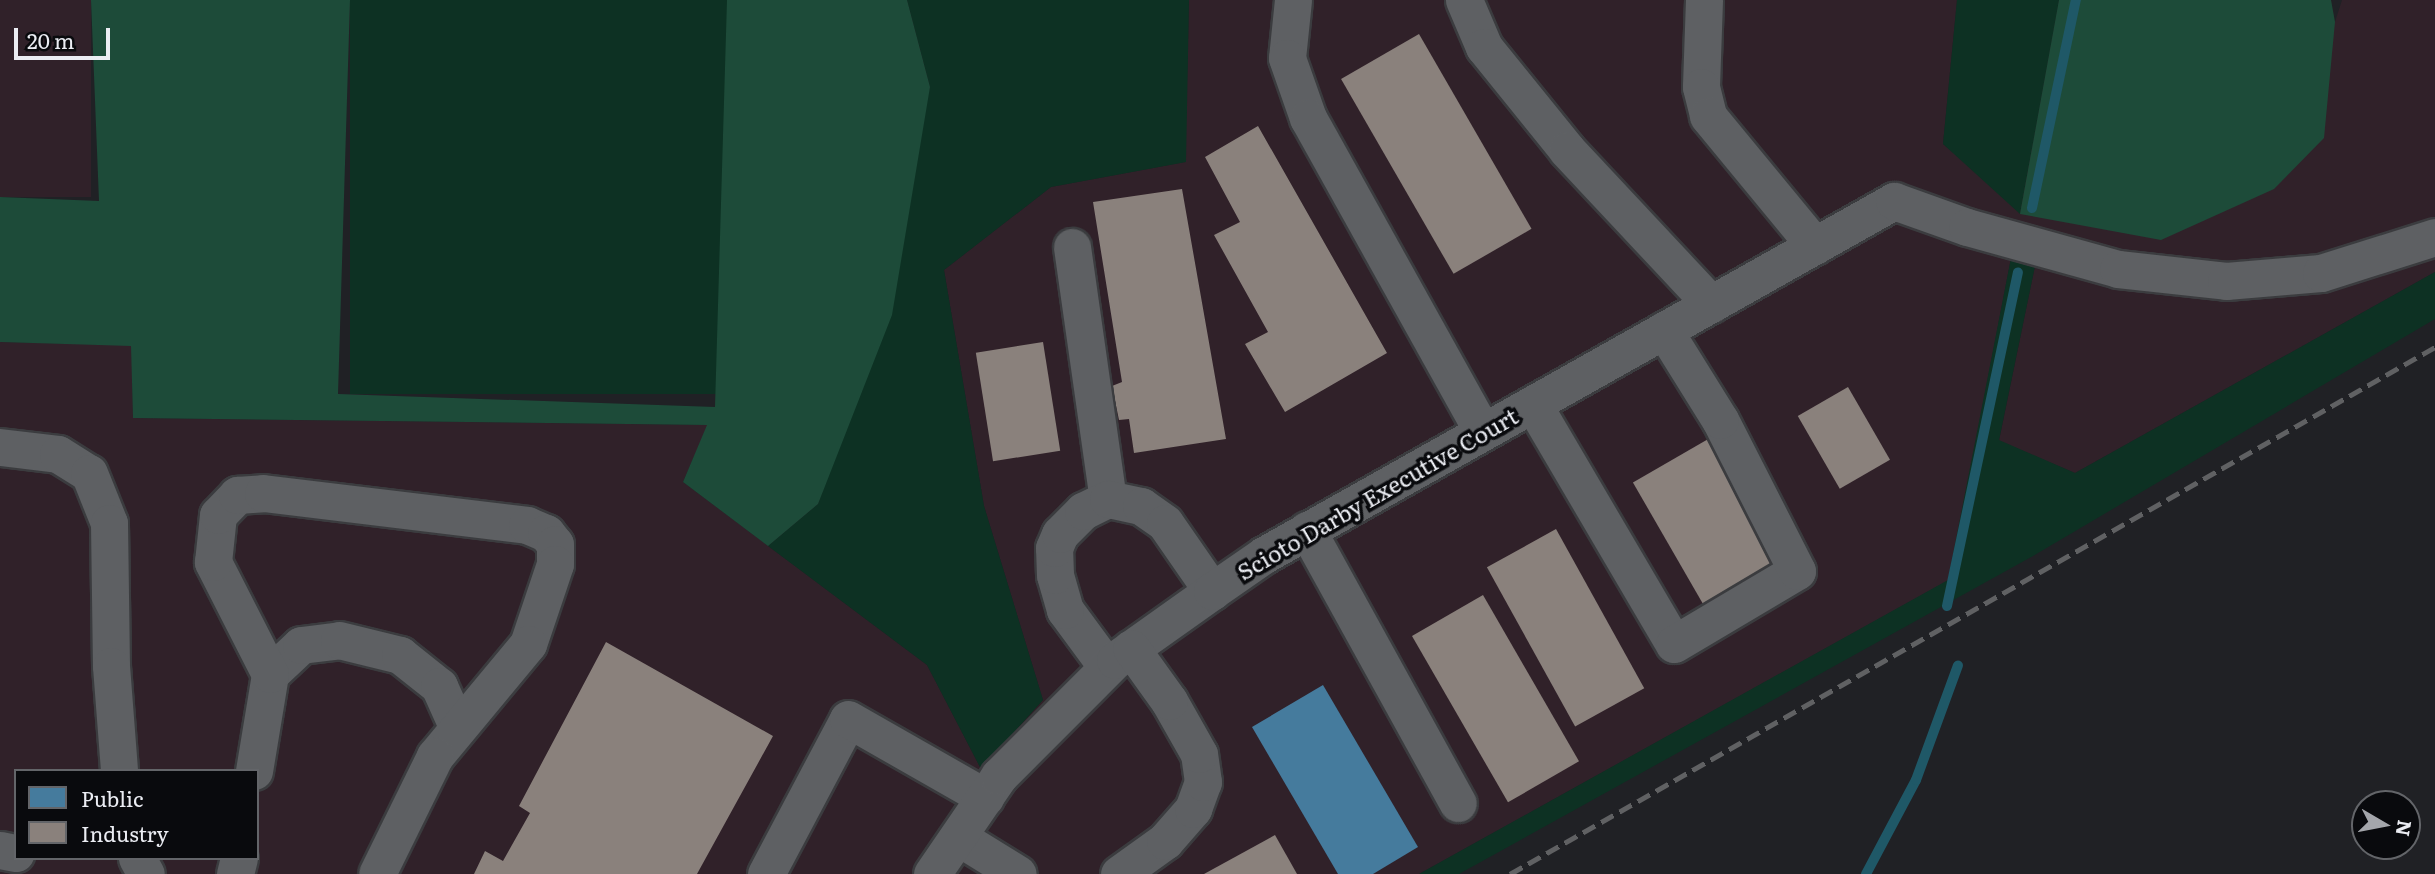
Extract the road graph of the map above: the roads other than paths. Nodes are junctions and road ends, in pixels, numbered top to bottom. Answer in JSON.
{"nodes":[{"id":1,"x":1293,"y":0,"type":"edge"},
{"id":2,"x":1464,"y":0,"type":"edge"},
{"id":3,"x":1704,"y":0,"type":"edge"},
{"id":4,"x":2435,"y":237,"type":"edge"},
{"id":5,"x":1815,"y":246,"type":"junction"},
{"id":6,"x":1072,"y":247,"type":"dead end"},
{"id":7,"x":1711,"y":304,"type":"junction"},
{"id":8,"x":1664,"y":330,"type":"junction"},
{"id":9,"x":1533,"y":404,"type":"junction"},
{"id":10,"x":1483,"y":432,"type":"junction"},
{"id":11,"x":0,"y":447,"type":"edge"},
{"id":12,"x":1108,"y":499,"type":"junction"},
{"id":13,"x":1307,"y":530,"type":"junction"},
{"id":14,"x":1212,"y":591,"type":"junction"},
{"id":15,"x":1119,"y":658,"type":"junction"},
{"id":16,"x":270,"y":674,"type":"junction"},
{"id":17,"x":457,"y":726,"type":"junction"},
{"id":18,"x":119,"y":769,"type":"edge"},
{"id":19,"x":254,"y":769,"type":"edge"},
{"id":20,"x":985,"y":797,"type":"junction"},
{"id":21,"x":1458,"y":803,"type":"dead end"},
{"id":22,"x":958,"y":837,"type":"junction"},
{"id":23,"x":377,"y":874,"type":"edge"},
{"id":24,"x":766,"y":874,"type":"edge"},
{"id":25,"x":932,"y":874,"type":"edge"},
{"id":26,"x":1018,"y":874,"type":"edge"},
{"id":27,"x":1119,"y":874,"type":"edge"}],
"edges":[{"from":1,"to":10,"type":"street"},
{"from":2,"to":7,"type":"street"},
{"from":3,"to":5,"type":"street"},
{"from":4,"to":5,"type":"street","name":"Scioto Darby Executive Court"},
{"from":5,"to":7,"type":"street","name":"Scioto Darby Executive Court"},
{"from":6,"to":12,"type":"street"},
{"from":7,"to":8,"type":"street","name":"Scioto Darby Executive Court"},
{"from":8,"to":9,"type":"street","name":"Scioto Darby Executive Court"},
{"from":8,"to":9,"type":"street"},
{"from":9,"to":10,"type":"street","name":"Scioto Darby Executive Court"},
{"from":10,"to":13,"type":"street","name":"Scioto Darby Executive Court"},
{"from":11,"to":18,"type":"street"},
{"from":12,"to":14,"type":"street"},
{"from":12,"to":15,"type":"street"},
{"from":13,"to":14,"type":"street","name":"Scioto Darby Executive Court"},
{"from":13,"to":21,"type":"street"},
{"from":14,"to":15,"type":"street","name":"Scioto Darby Executive Court"},
{"from":15,"to":20,"type":"street","name":"Scioto Darby Executive Court"},
{"from":15,"to":27,"type":"street"},
{"from":16,"to":17,"type":"street"},
{"from":16,"to":17,"type":"street"},
{"from":16,"to":19,"type":"street"},
{"from":17,"to":23,"type":"street"},
{"from":20,"to":22,"type":"street","name":"Scioto Darby Executive Court"},
{"from":20,"to":24,"type":"street"},
{"from":22,"to":25,"type":"street","name":"Scioto Darby Executive Court"},
{"from":22,"to":26,"type":"street"}]}
